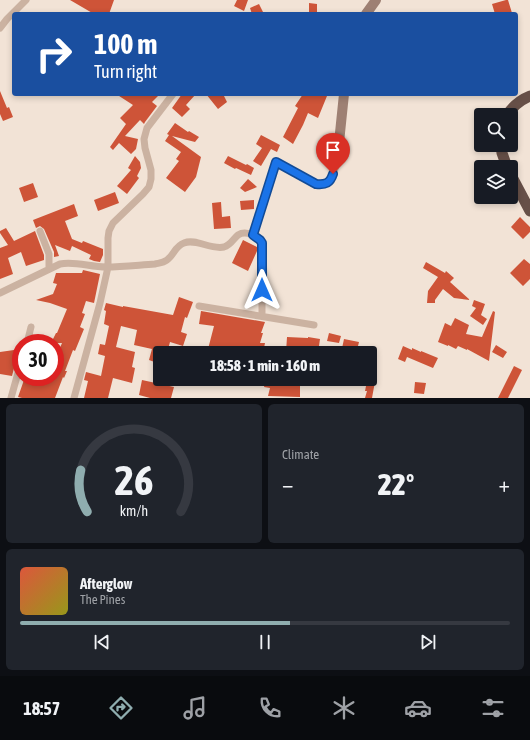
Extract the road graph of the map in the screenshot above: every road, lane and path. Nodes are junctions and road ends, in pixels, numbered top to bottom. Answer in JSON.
{"nodes":[{"id":1,"x":26,"y":0,"type":"edge"},
{"id":2,"x":376,"y":0,"type":"edge"},
{"id":3,"x":14,"y":12,"type":"edge"},
{"id":4,"x":367,"y":12,"type":"edge"},
{"id":5,"x":12,"y":14,"type":"edge"},
{"id":6,"x":0,"y":28,"type":"edge"},
{"id":7,"x":171,"y":96,"type":"edge"},
{"id":8,"x":344,"y":96,"type":"edge"},
{"id":9,"x":530,"y":96,"type":"edge"},
{"id":10,"x":513,"y":108,"type":"edge"},
{"id":11,"x":337,"y":162,"type":"joint"},
{"id":12,"x":518,"y":188,"type":"edge"},
{"id":13,"x":530,"y":211,"type":"edge"},
{"id":14,"x":40,"y":231,"type":"dead end"},
{"id":15,"x":253,"y":235,"type":"junction"},
{"id":16,"x":108,"y":267,"type":"junction"},
{"id":17,"x":50,"y":269,"type":"junction"},
{"id":18,"x":0,"y":293,"type":"edge"},
{"id":19,"x":199,"y":306,"type":"dead end"},
{"id":20,"x":262,"y":316,"type":"junction"},
{"id":21,"x":314,"y":325,"type":"dead end"},
{"id":22,"x":31,"y":327,"type":"dead end"},
{"id":23,"x":29,"y":334,"type":"edge"},
{"id":24,"x":14,"y":386,"type":"edge"},
{"id":25,"x":11,"y":398,"type":"edge"},
{"id":26,"x":74,"y":398,"type":"edge"}],
"edges":[{"from":1,"to":3,"type":"street"},
{"from":2,"to":4,"type":"main road"},
{"from":5,"to":6,"type":"street"},
{"from":7,"to":16,"type":"street"},
{"from":8,"to":11,"type":"main road"},
{"from":9,"to":10,"type":"highway"},
{"from":11,"to":15,"type":"street"},
{"from":12,"to":13,"type":"highway"},
{"from":14,"to":17,"type":"street"},
{"from":15,"to":16,"type":"street"},
{"from":15,"to":20,"type":"street"},
{"from":16,"to":17,"type":"street"},
{"from":16,"to":26,"type":"street"},
{"from":17,"to":18,"type":"street"},
{"from":19,"to":20,"type":"street"},
{"from":20,"to":21,"type":"street"},
{"from":22,"to":23,"type":"street"},
{"from":24,"to":25,"type":"street"}]}
